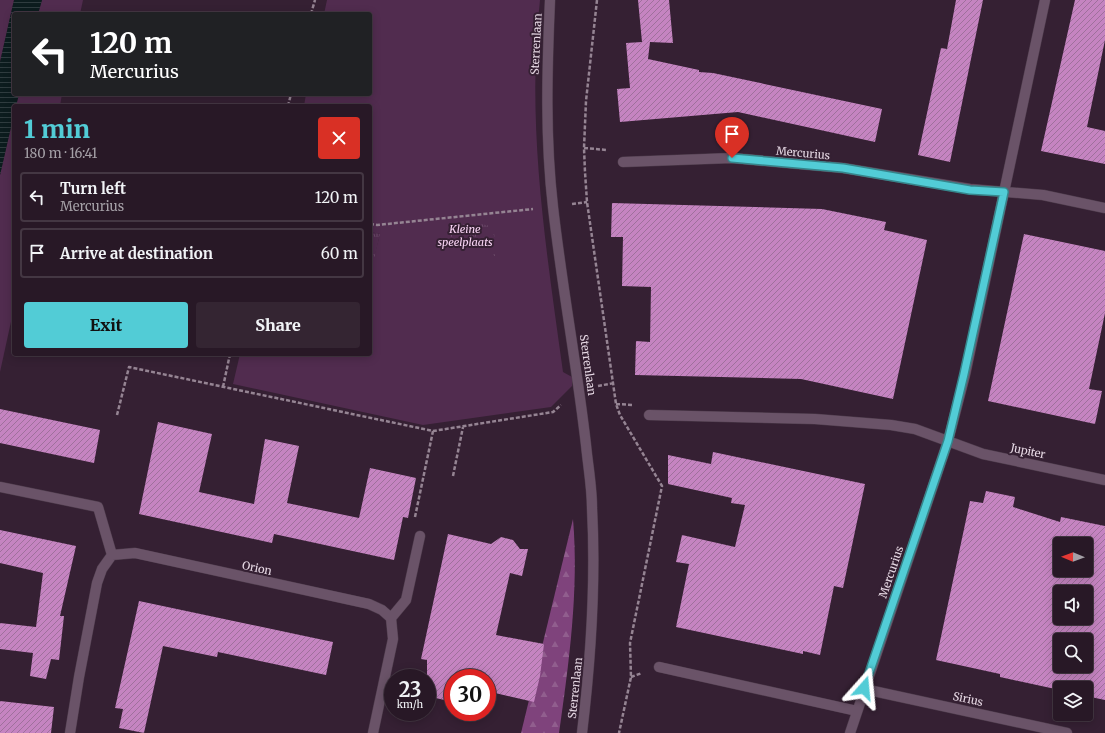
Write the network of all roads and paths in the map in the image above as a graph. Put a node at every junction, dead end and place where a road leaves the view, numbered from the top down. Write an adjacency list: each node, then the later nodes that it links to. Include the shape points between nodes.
1 (314, 0): 5 (path)
2 (550, 0): 9 (street, Sterrenlaan, via 546,126)
3 (597, 0): 8 (path, via 586,101 584,148)
4 (1045, 0): 7 (street, Mercurius)
5 (311, 12)
6 (623, 162): 7 (street, Mercurius, via 732,158 843,168 970,190)
7 (1004, 192): 10 (street, via 1042,195); 20 (street, Mercurius)
8 (587, 202): 9 (path); 13 (path)
9 (553, 207): 11 (path); 15 (street, Sterrenlaan)
10 (1105, 208)
11 (372, 224)
12 (230, 356): 14 (path)
13 (614, 384): 15 (path); 33 (path, via 620,415 662,486 630,643 631,676)
14 (223, 387): 17 (path, via 129,367); 19 (path)
15 (579, 389): 18 (path, via 553,412); 32 (street, Sterrenlaan, via 592,507 593,604 590,669)
16 (649, 415): 20 (street, via 815,419 891,425 915,429)
17 (117, 416)
18 (463, 427): 19 (path); 21 (path)
19 (433, 431): 24 (path, via 414,521)
20 (948, 441): 22 (street, Jupiter, via 983,454); 28 (street, Mercurius)
21 (453, 476)
22 (1105, 480)
23 (0, 487): 25 (street, via 98,507)
24 (420, 536): 26 (street, via 406,600)
25 (112, 555): 26 (street, Orion, via 135,554 369,604); 30 (street, via 102,568 97,584)
26 (392, 618): 31 (street, via 394,639)
27 (659, 667): 29 (street)
28 (864, 688): 29 (street, Mercurius); 35 (street, Sirius)
29 (857, 711): 34 (street, Mercurius)
30 (70, 733)
31 (373, 733)
32 (582, 733)
33 (619, 733)
34 (850, 733)
35 (1067, 733)

